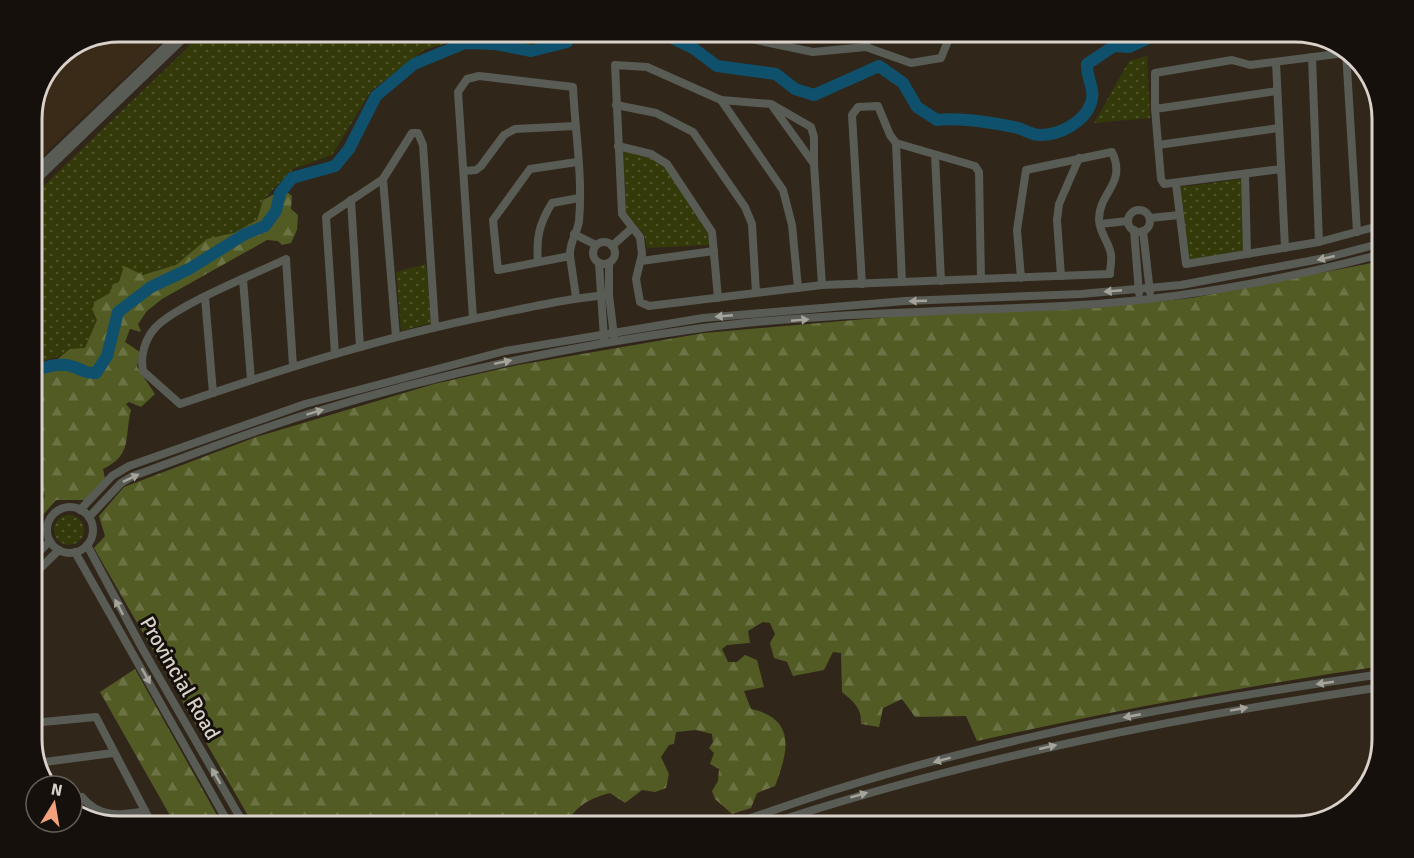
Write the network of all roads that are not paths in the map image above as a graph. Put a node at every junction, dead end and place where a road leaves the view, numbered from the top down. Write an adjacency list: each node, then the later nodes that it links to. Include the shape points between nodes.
1 (172, 42): 27 (street)
2 (181, 42): 30 (street)
3 (771, 42): 7 (street)
4 (788, 42): 7 (street)
5 (867, 42): 8 (street)
6 (948, 42): 8 (street, via 941,58 911,63)
7 (788, 45): 8 (street, via 813,52)
8 (866, 47)
9 (1335, 54): 10 (street)
10 (1312, 57): 11 (street); 45 (street)
11 (1276, 62): 13 (street); 17 (street, via 1250,65 1232,60 1155,73)
12 (1347, 63): 43 (street)
13 (1277, 91): 17 (street); 19 (street)
14 (721, 99): 15 (street); 16 (street, via 647,67 615,64); 66 (street, via 783,190 792,225)
15 (771, 104): 26 (street); 26 (street, via 811,127)
16 (616, 105): 22 (street); 69 (street, via 656,113 693,132 746,207 752,224)
17 (1155, 109): 21 (street)
18 (575, 126): 25 (street); 29 (street, via 515,129 504,135 481,166); 29 (street, via 573,87 479,76 467,79 458,92)
19 (1279, 128): 21 (street); 28 (street)
20 (896, 143): 23 (street); 63 (street); 64 (street, via 878,106 858,107 852,115)
21 (1158, 145): 33 (street, via 1161,179 1164,184)
22 (618, 146): 40 (street, via 622,214); 50 (street, via 651,154 667,164 712,232)
23 (935, 155): 61 (street, via 975,166 979,172); 62 (street)
24 (1079, 158): 39 (street, via 1112,152 1115,159 1116,182 1102,207); 58 (street, via 1059,204); 59 (street, via 1026,170 1017,230)
25 (577, 162): 34 (street); 55 (street, via 530,170 493,220 498,270)
26 (814, 164): 65 (street)
27 (42, 165)
28 (1281, 169): 31 (street); 49 (street)
29 (464, 171): 76 (street)
30 (42, 174)
31 (1245, 174): 33 (street); 51 (street)
32 (383, 179): 35 (street); 77 (street, via 405,142 412,133 418,133 423,145); 80 (street)
33 (1176, 184): 36 (street)
34 (579, 198): 44 (street, via 579,224); 55 (street, via 552,203 540,221 536,240)
35 (351, 200): 83 (street); 84 (street, via 326,217)
36 (1180, 215): 37 (street); 51 (street, via 1186,264)
37 (1150, 218): 38 (street, via 1143,210 1136,210); 42 (street, via 1148,227)
38 (1128, 221): 39 (street); 42 (street)
39 (1100, 224): 58 (street, via 1112,255 1110,274)
40 (632, 228): 48 (street); 54 (street, via 640,237)
41 (1372, 228): 43 (street)
42 (1139, 231): 67 (street); 68 (street)
43 (1357, 232): 45 (street)
44 (574, 234): 46 (street); 52 (street)
45 (1320, 242): 49 (street)
46 (596, 245): 48 (street); 56 (street, via 593,255)
47 (1372, 245): 67 (street, one-way to 67, via 1253,273)
48 (612, 246): 57 (street, via 615,255)
49 (1285, 248): 51 (street)
50 (714, 250): 54 (street); 73 (street)
51 (1247, 254)
52 (570, 256): 55 (street); 72 (street)
53 (1372, 256): 74 (street, via 1253,284)
54 (641, 261): 73 (street, via 636,279 640,302 649,306)
55 (538, 262)
56 (599, 263): 57 (street); 70 (street)
57 (609, 263): 70 (street)
58 (1061, 276): 59 (street)
59 (1021, 278): 61 (street)
60 (243, 279): 71 (street); 85 (street, via 286,259); 86 (street)
61 (981, 279): 62 (street)
62 (941, 281): 63 (street)
63 (902, 282): 64 (street)
64 (862, 284): 65 (street)
65 (822, 285): 66 (street)
66 (798, 288): 69 (street)
67 (1150, 288): 68 (street); 74 (street)
68 (1139, 289): 75 (street); 78 (street, one-way to 78, via 904,301 739,315)
69 (756, 293): 73 (street)
70 (605, 295): 72 (street); 78 (street); 79 (street)
71 (205, 297): 87 (street); 87 (street, via 155,328 141,363 143,371 180,404)
72 (576, 297): 76 (street)
73 (718, 298)
74 (1151, 298): 75 (street)
75 (1140, 299): 81 (street, one-way to 75, via 704,328)
76 (473, 318): 77 (street)
77 (435, 326): 80 (street)
78 (614, 332): 79 (street); 81 (street)
79 (604, 334): 82 (street); 88 (street, via 505,351 305,404 122,470)
80 (396, 337): 83 (street)
81 (615, 342): 82 (street)
82 (605, 344): 89 (street, one-way to 82, via 128,479 308,414 418,382)
83 (360, 347): 84 (street)
84 (335, 354): 85 (street)
85 (293, 366): 86 (street)
86 (251, 380): 87 (street)
87 (213, 393)
88 (80, 510): 89 (street); 90 (street, via 63,508 53,515 48,524)
89 (89, 518): 91 (street, via 93,530)
90 (50, 541): 92 (street); 93 (street)
91 (87, 545): 94 (street); 105 (street, Provincial Road, one-way to 91)
92 (42, 549)
93 (59, 550): 94 (street); 95 (street)
94 (75, 552): 104 (street, Provincial Road, one-way to 104)
95 (42, 566)
96 (1372, 676): 106 (street, one-way to 106, via 1207,701 980,750 847,786)
97 (1372, 689): 107 (street, one-way to 97, via 971,764 1103,734)
98 (42, 722): 99 (street, via 96,717)
99 (114, 753): 100 (street); 102 (street)
100 (46, 762)
101 (84, 799): 102 (street, via 105,814)
102 (145, 811): 103 (street)
103 (148, 816)
104 (224, 816)
105 (239, 816)
106 (756, 816)
107 (793, 816)

